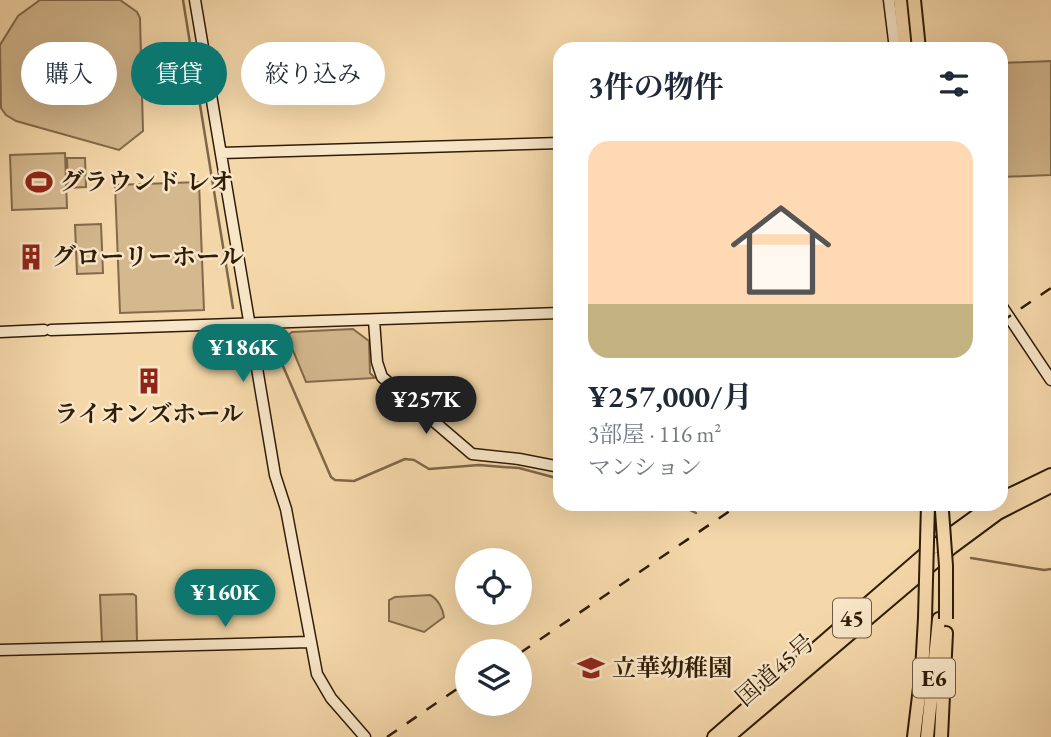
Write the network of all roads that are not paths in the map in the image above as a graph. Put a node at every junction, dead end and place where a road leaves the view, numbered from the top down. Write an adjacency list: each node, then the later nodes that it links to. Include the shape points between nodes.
1 (195, 0): 9 (street)
2 (889, 0): 5 (street)
3 (900, 0): 6 (highway)
4 (914, 0): 7 (highway)
5 (894, 42)
6 (904, 42)
7 (918, 42)
8 (553, 143): 9 (street)
9 (221, 153): 13 (street)
10 (553, 313): 12 (street)
11 (1008, 316): 15 (street)
12 (374, 320): 13 (street); 16 (street, via 382,377 464,449 482,457)
13 (248, 324): 14 (street); 27 (street)
14 (0, 332)
15 (1051, 380)
16 (553, 466)
17 (1051, 475): 19 (highway)
18 (1051, 486): 20 (highway, 国道45号 / 45)
19 (1008, 496)
20 (1008, 508)
21 (928, 511): 26 (highway, E6, bridge)
22 (942, 511): 25 (highway, bridge, via 946,566)
23 (983, 511): 30 (highway, 国道45号 / 45, via 932,548)
24 (1002, 511): 31 (highway, 国道45号 / 45, via 952,547)
25 (942, 618): 34 (highway, E6); 35 (highway)
26 (925, 621): 32 (highway); 33 (highway, E6)
27 (310, 642): 28 (street); 29 (street, via 322,684)
28 (0, 650)
29 (365, 737)
30 (714, 737)
31 (728, 737)
32 (907, 737)
33 (914, 737)
34 (927, 737)
35 (941, 737)

